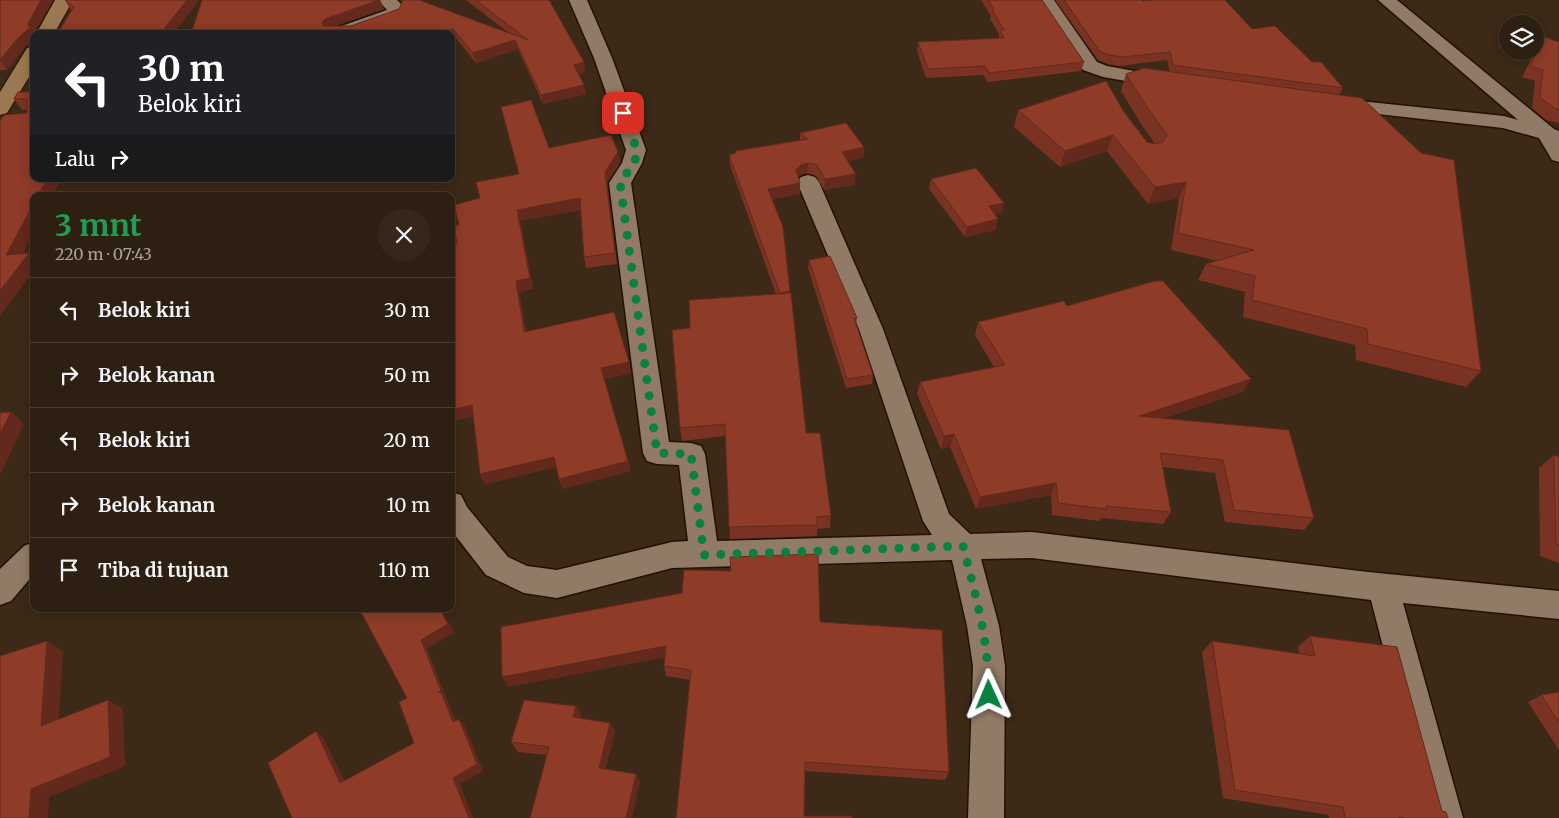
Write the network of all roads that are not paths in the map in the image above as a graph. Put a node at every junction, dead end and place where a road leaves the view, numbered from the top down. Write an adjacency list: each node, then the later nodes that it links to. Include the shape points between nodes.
1 (64, 0): 6 (street)
2 (387, 0): 7 (street, via 396,8 396,13)
3 (578, 0): 19 (street, via 636,150 635,160 620,183 657,453 691,454)
4 (1045, 0): 9 (street, via 1085,60)
5 (1387, 0): 14 (street)
6 (46, 30)
7 (347, 30)
8 (30, 61): 13 (street)
9 (1096, 69): 10 (street); 11 (street)
10 (1175, 83)
11 (1110, 94)
12 (1324, 103): 14 (street, via 1504,122)
13 (6, 115)
14 (1553, 136): 15 (street)
15 (1559, 156)
16 (808, 182): 18 (street, via 870,329 937,521)
17 (455, 512): 19 (street, via 497,566 524,579 557,584 672,555)
18 (963, 546): 19 (street); 21 (street, via 1032,544); 24 (street, via 983,626 989,666)
19 (704, 555)
20 (30, 558): 22 (street)
21 (1383, 587): 23 (street); 25 (street)
22 (0, 592)
23 (1559, 605)
24 (986, 818)
25 (1445, 818)

